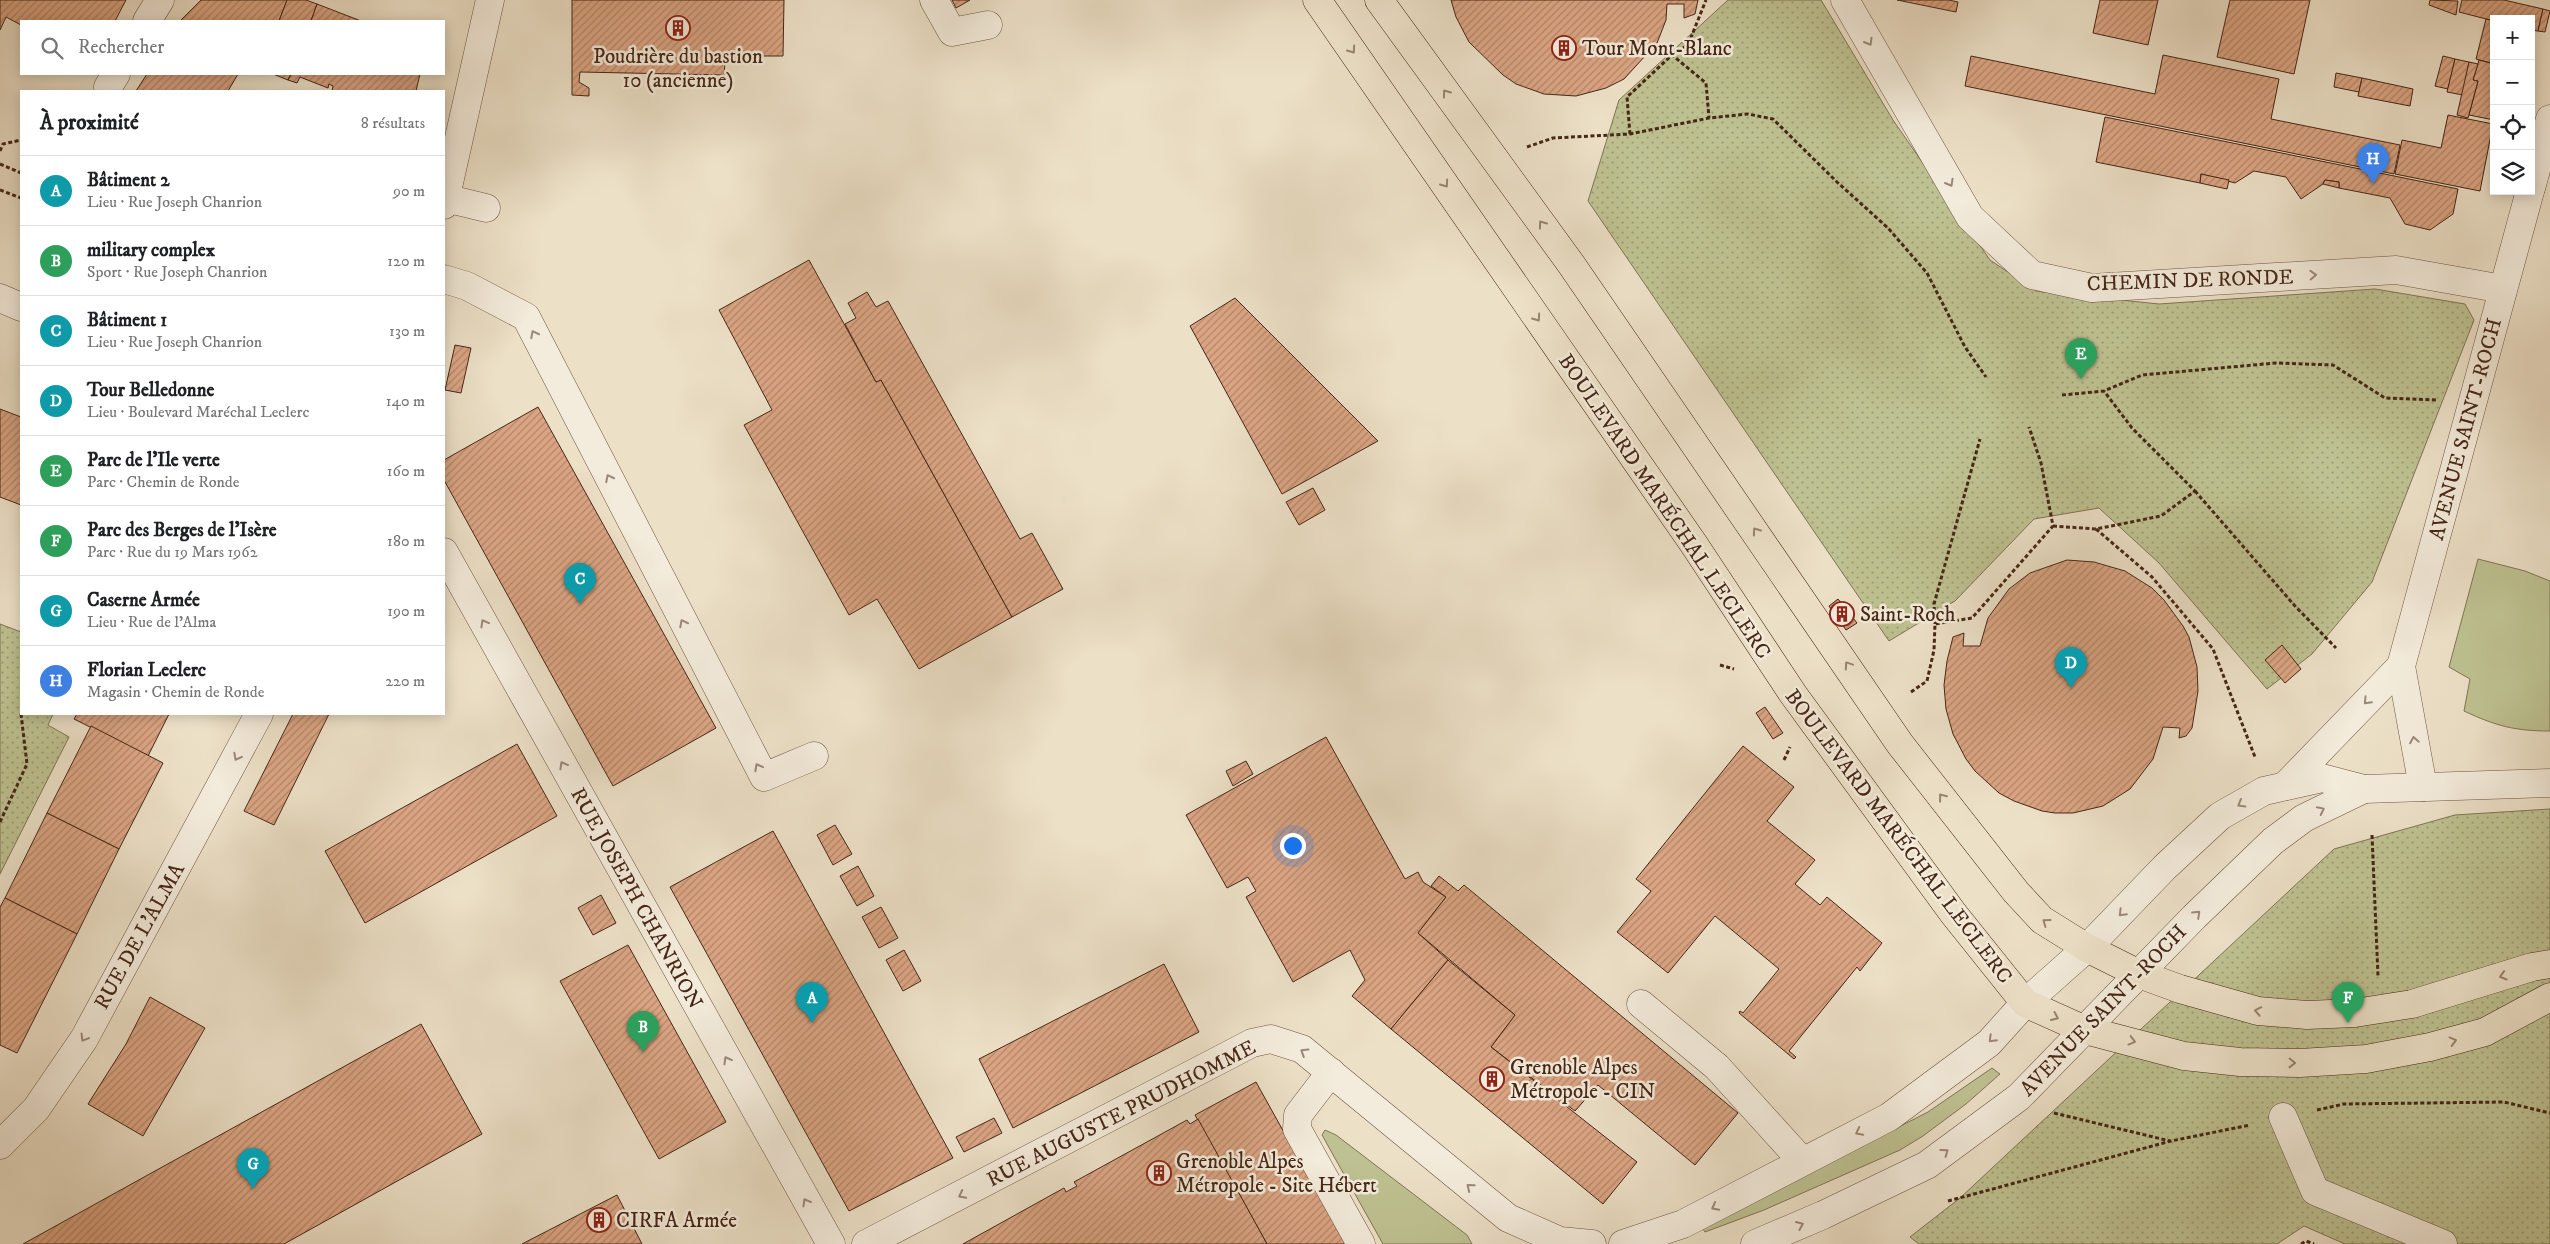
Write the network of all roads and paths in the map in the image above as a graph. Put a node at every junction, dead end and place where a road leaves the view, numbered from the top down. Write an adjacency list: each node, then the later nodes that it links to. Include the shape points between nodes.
1 (160, 0): 8 (street)
2 (490, 0): 23 (street)
3 (934, 0): 9 (street, via 952,32)
4 (1317, 0): 57 (main road, BOULEVARD MARÉCHAL LECLERC, one-way to 57, via 1693,543 1793,694 1952,913)
5 (1379, 0): 52 (main road, one-way to 5, via 2042,920 2022,899 1900,744 1571,264)
6 (1706, 0): 10 (path, via 1688,45)
7 (1845, 0): 26 (street, CHEMIN DE RONDE, one-way to 26, via 1970,217 2032,275 2092,288 2396,270)
8 (148, 20)
9 (988, 25)
10 (1672, 55): 11 (path, via 1706,83); 13 (path, via 1628,97)
11 (1709, 118): 13 (path); 29 (path, via 1748,114 1774,119 1888,228 1927,273 1965,347)
12 (2550, 120): 19 (street)
13 (1630, 134): 15 (path, via 1553,138)
14 (20, 140): 16 (path, via 3,144)
15 (1524, 148)
16 (0, 151)
17 (0, 164): 18 (path)
18 (20, 173)
19 (2535, 174)
20 (0, 190): 22 (path)
21 (2529, 195): 26 (street, AVENUE SAINT-ROCH)
22 (20, 198)
23 (445, 202): 24 (street)
24 (486, 208)
25 (456, 283): 45 (street, one-way to 25, via 764,777 526,317)
26 (2503, 289): 32 (street, AVENUE SAINT-ROCH)
27 (0, 298): 28 (street)
28 (20, 307)
29 (1986, 377)
30 (2104, 391): 31 (path); 32 (path, via 2142,375 2276,364 2333,366 2386,398); 35 (path, via 2132,428)
31 (2062, 395)
32 (2473, 402): 41 (street, AVENUE SAINT-ROCH)
33 (2029, 427): 36 (path, via 2041,464)
34 (1980, 439): 39 (path, via 1934,604)
35 (2195, 491): 37 (path, via 2161,516); 40 (path)
36 (2053, 526): 37 (path); 39 (path, via 1972,618)
37 (2096, 529): 47 (path, via 2152,577 2213,649 2233,704)
38 (445, 554): 70 (street, RUE JOSEPH CHANRION, one-way to 38)
39 (1935, 624): 42 (path, via 1934,650 1927,681)
40 (2336, 648)
41 (2401, 666): 47 (street, AVENUE SAINT-ROCH, one-way to 47); 48 (street, AVENUE SAINT-ROCH, one-way to 41)
42 (1911, 692)
43 (21, 715): 50 (path, via 27,764)
44 (258, 715): 65 (street, RUE DE L'ALMA, one-way to 65, via 84,1039 36,1109)
45 (814, 756)
46 (2550, 783): 48 (street)
47 (2275, 788): 49 (street, AVENUE SAINT-ROCH, via 2322,778); 52 (street, AVENUE SAINT-ROCH, one-way to 52, via 2220,816 2165,867)
48 (2423, 788): 49 (street)
49 (2364, 789): 54 (street, AVENUE SAINT-ROCH, one-way to 49, via 2273,841 2304,818)
50 (0, 822)
51 (2372, 835): 55 (path)
52 (2087, 948): 54 (main road); 57 (street, AVENUE SAINT-ROCH)
53 (2550, 964): 54 (main road, one-way to 54, via 2412,1004 2355,1013 2307,1015 2258,1012)
54 (2139, 974): 59 (street, AVENUE SAINT-ROCH)
55 (2378, 976)
56 (2550, 997): 59 (main road, one-way to 56, via 2184,1056 2240,1062 2366,1059 2485,1032)
57 (2025, 1003): 59 (main road, one-way to 59); 66 (street, AVENUE SAINT-ROCH, one-way to 66, via 1989,1043 1889,1117)
58 (1641, 1004): 66 (street, via 1723,1061)
59 (2085, 1030): 75 (street, AVENUE SAINT-ROCH, one-way to 59, via 1927,1165 2019,1097)
60 (1331, 1072): 68 (street, RUE AUGUSTE PRUDHOMME, one-way to 60); 71 (street, RUE AUGUSTE PRUDHOMME, one-way to 71, via 1302,1049 1271,1039 1252,1043); 72 (street, via 1298,1115 1297,1129)
61 (2550, 1112): 63 (path, via 2504,1102 2344,1104)
62 (2054, 1113): 64 (path)
63 (2283, 1117): 64 (path); 78 (street, via 2315,1191)
64 (2171, 1141): 67 (path)
65 (0, 1145)
66 (1802, 1161): 69 (street, AVENUE SAINT-ROCH, one-way to 69)
67 (1948, 1201)
68 (1510, 1231): 73 (street, RUE AUGUSTE PRUDHOMME)
69 (1680, 1234): 74 (street, AVENUE SAINT-ROCH)
70 (831, 1244)
71 (866, 1244)
72 (1361, 1244)
73 (1592, 1244)
74 (1623, 1244)
75 (1755, 1244)
76 (2301, 1244): 77 (path, via 2306,1241)
77 (2314, 1244)
78 (2443, 1244)

